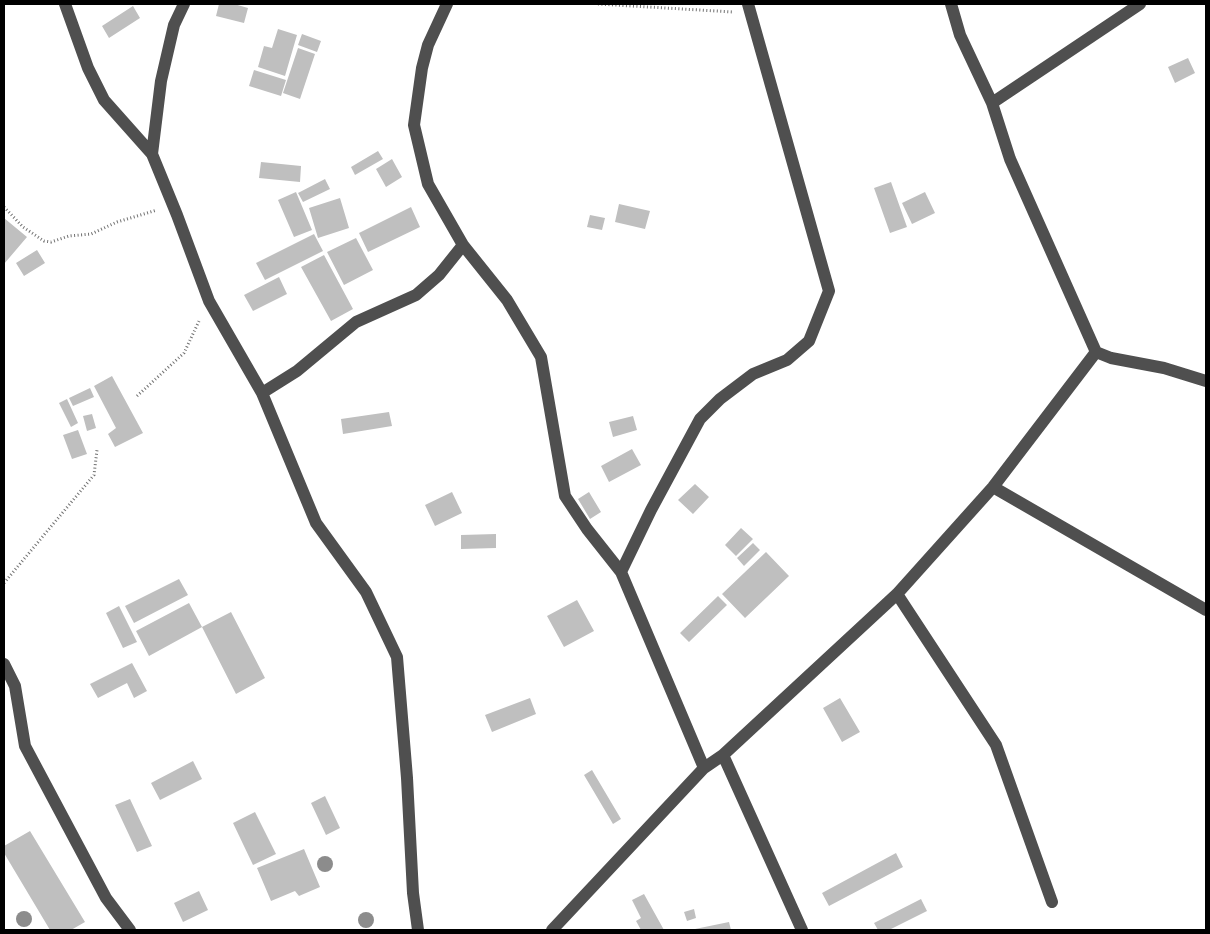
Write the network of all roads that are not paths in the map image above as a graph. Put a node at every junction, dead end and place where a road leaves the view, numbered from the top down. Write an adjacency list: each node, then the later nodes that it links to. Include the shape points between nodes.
1 (65, 4): 8 (street, via 88,68 104,100)
2 (184, 4): 8 (street, via 174,25 161,82)
3 (447, 4): 9 (street, via 428,45 414,125 428,184)
4 (951, 4): 7 (street, via 960,35)
5 (1140, 4): 7 (street)
6 (749, 8): 14 (street, via 829,291 809,341 788,360 752,374 700,419)
7 (992, 103): 10 (street, via 1010,159)
8 (152, 154): 12 (street, via 209,301)
9 (463, 245): 12 (street, via 439,275 416,295 356,322 297,371); 14 (street, via 507,300 541,357 565,496)
10 (1096, 352): 11 (street); 13 (street)
11 (1206, 381)
12 (262, 393): 22 (street, via 316,523 366,592 397,656)
13 (993, 486): 15 (street); 16 (street)
14 (621, 572): 19 (street)
15 (897, 594): 18 (street); 20 (street, via 996,745)
16 (1206, 610)
17 (4, 664): 21 (street, via 15,686 25,746 106,898)
18 (723, 755): 19 (street); 24 (street)
19 (704, 768): 23 (street)
20 (1052, 902)
21 (130, 930)
22 (418, 930)
23 (552, 930)
24 (802, 930)

